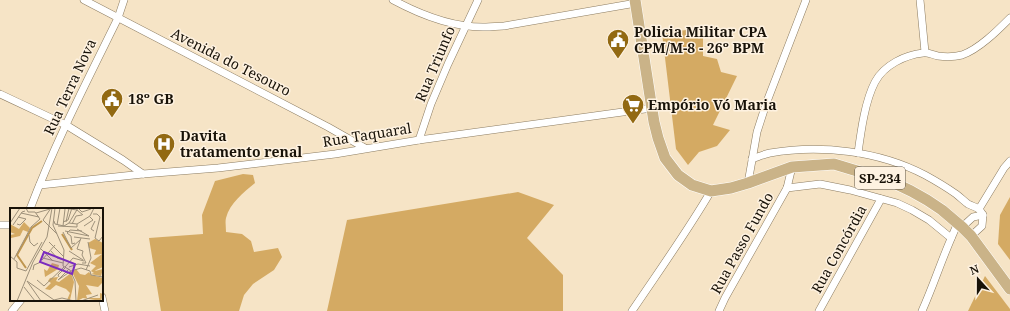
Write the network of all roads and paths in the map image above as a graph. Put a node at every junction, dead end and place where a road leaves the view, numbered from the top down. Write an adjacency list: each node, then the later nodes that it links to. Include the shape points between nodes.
1 (84, 0): 8 (street, Avenida do Tesouro)
2 (124, 0): 8 (street, Rua Terra Nova)
3 (393, 0): 10 (street, via 432,18)
4 (478, 0): 10 (street, Rua Triunfo)
5 (806, 0): 18 (street, via 766,104)
6 (920, 0): 11 (street)
7 (636, 2): 10 (street, via 504,26); 13 (main road, SP-234)
8 (118, 18): 14 (street, Rua Terra Nova); 16 (street, Avenida do Tesouro)
9 (1010, 18): 11 (street, via 968,52 951,57)
10 (466, 26): 15 (street, Rua Triunfo, via 431,104)
11 (925, 52): 17 (street, via 910,55 894,63 883,71 876,81 870,94)
12 (0, 94): 14 (street)
13 (652, 108): 15 (street, Rua Taquaral); 25 (main road, SP-234, via 665,158 678,175 692,186)
14 (66, 125): 21 (street); 23 (street, Rua Terra Nova)
15 (419, 140): 16 (street, Rua Taquaral)
16 (365, 148): 21 (street, Rua Taquaral, via 218,168)
17 (858, 153): 18 (street, via 795,150 768,153); 28 (street, via 909,168 939,183)
18 (752, 159): 22 (street)
19 (1010, 161): 28 (street)
20 (792, 167): 22 (main road, SP-234); 24 (street, Rua Passo Fundo); 29 (main road, SP-234, via 834,164 890,181 927,200)
21 (142, 174): 23 (street, Rua Taquaral)
22 (748, 182): 25 (main road, SP-234)
23 (40, 185): 27 (street)
24 (787, 188): 26 (street, Rua Passo Fundo, via 820,184); 38 (street, Rua Passo Fundo)
25 (711, 191): 37 (street)
26 (881, 199): 31 (street, Rua Passo Fundo, via 912,210); 39 (street, Rua Concórdia)
27 (30, 208)
28 (981, 212): 29 (street); 30 (street, via 982,226)
29 (960, 225): 30 (main road, SP-234); 31 (street)
30 (971, 236): 32 (main road, SP-234)
31 (951, 238): 40 (street)
32 (1010, 289)
33 (20, 301): 35 (street)
34 (103, 301): 36 (street)
35 (12, 311)
36 (105, 311)
37 (632, 311)
38 (719, 311)
39 (819, 311)
40 (922, 311)

